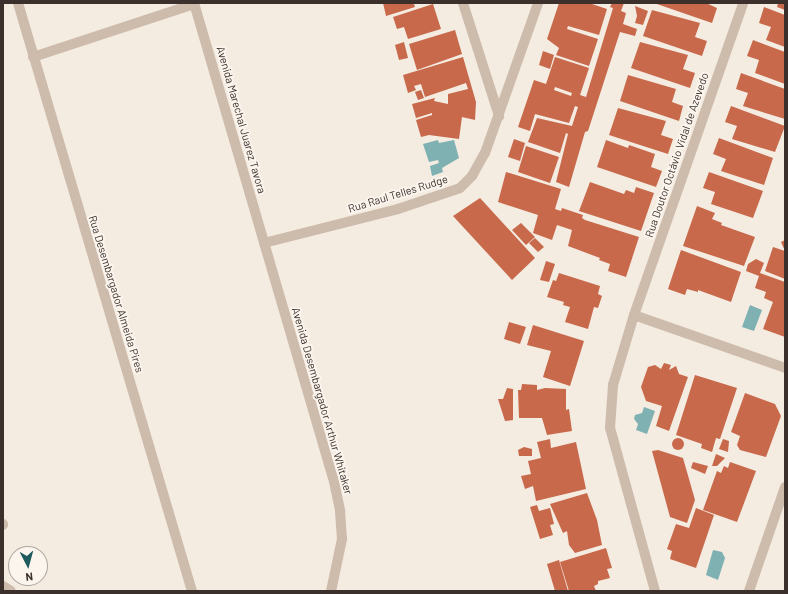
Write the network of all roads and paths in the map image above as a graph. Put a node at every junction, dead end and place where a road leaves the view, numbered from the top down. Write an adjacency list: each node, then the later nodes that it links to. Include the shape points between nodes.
1 (18, 3): 6 (street, Rua Desembargador Almeida Pires)
2 (463, 3): 7 (street)
3 (538, 3): 7 (street, Rua Raul Telles Rudge)
4 (743, 3): 9 (street, Rua Doutor Octávio Vidal de Azevedo)
5 (194, 4): 6 (street); 8 (street, Avenida Marechal Juarez Tavora)
6 (33, 57): 14 (street, Rua Desembargador Almeida Pires)
7 (499, 116): 8 (street, Rua Raul Telles Rudge, via 485,153 472,176 460,188 398,208)
8 (264, 243): 15 (street, Avenida Desembargador Arthur Whitaker, via 333,477 340,511 342,539)
9 (634, 315): 10 (street); 16 (street, Rua Doutor Octávio Vidal de Azevedo, via 613,385 610,428)
10 (785, 368)
11 (785, 487): 17 (street)
12 (3, 586): 13 (street)
13 (11, 591)
14 (192, 591)
15 (331, 591)
16 (655, 591)
17 (749, 591)

